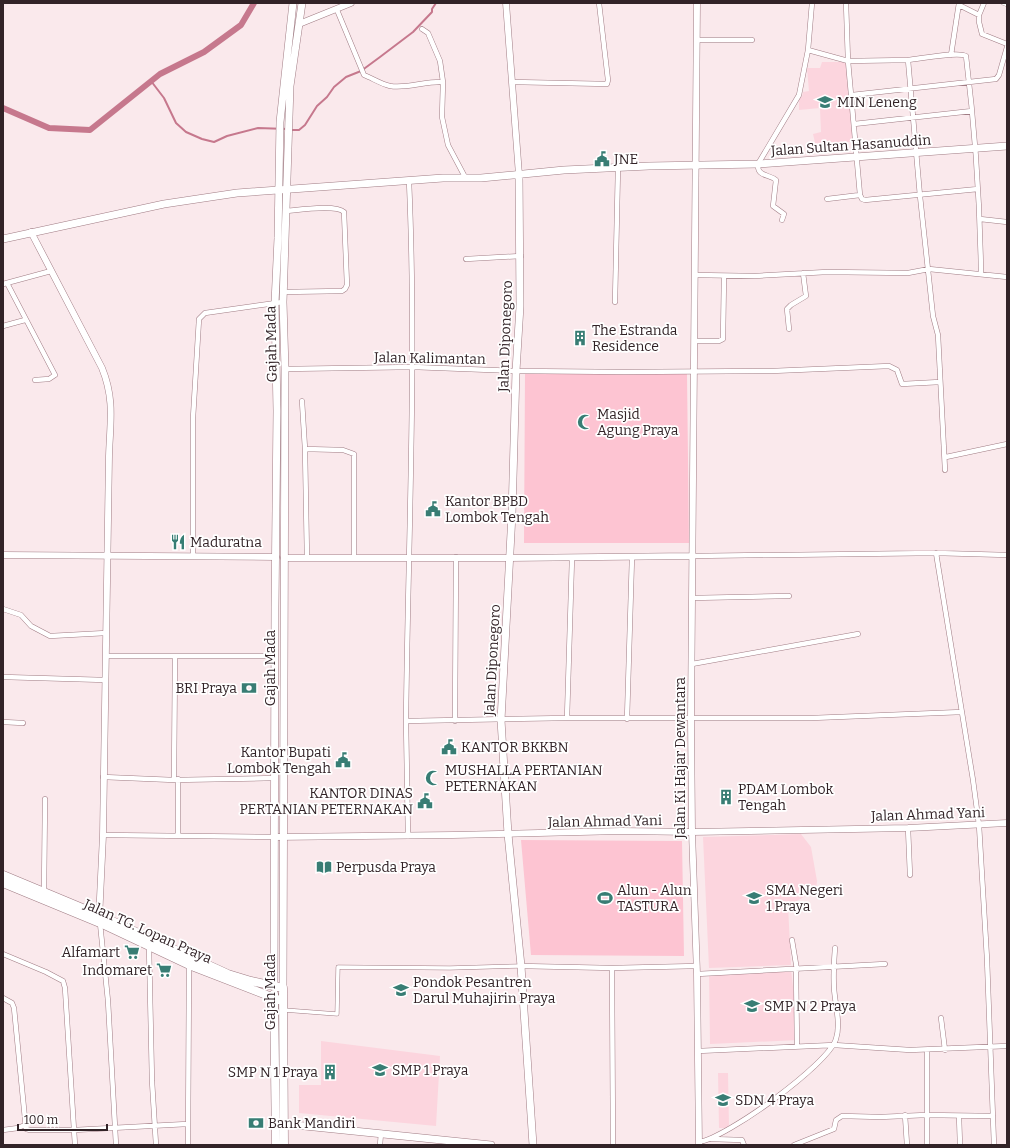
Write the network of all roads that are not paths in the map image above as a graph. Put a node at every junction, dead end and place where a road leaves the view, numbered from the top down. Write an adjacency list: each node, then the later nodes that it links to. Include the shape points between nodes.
1 (293, 3): 42 (main road, Gajah Mada, via 280,122)
2 (302, 3): 13 (main road, Gajah Mada)
3 (351, 3): 11 (street)
4 (506, 3): 24 (street)
5 (599, 3): 24 (street, via 608,80 606,84)
6 (697, 3): 15 (street, Jalan Ki Hajar Dewantara)
7 (812, 3): 18 (street)
8 (846, 3): 21 (street)
9 (984, 3): 12 (street)
10 (959, 4): 12 (street); 19 (street)
11 (337, 10): 13 (street); 23 (street, via 361,71 390,86)
12 (980, 15): 17 (street, via 982,34)
13 (299, 24): 41 (main road, Gajah Mada, via 290,86)
14 (422, 29): 23 (street, via 428,32 434,47 441,66)
15 (697, 40): 16 (street); 35 (street, Jalan Ki Hajar Dewantara)
16 (752, 40)
17 (1007, 45): 22 (street, via 998,77 993,80)
18 (808, 50): 21 (street); 34 (street, via 799,95)
19 (951, 55): 20 (street); 22 (street, via 966,55)
20 (908, 60): 21 (street); 25 (street)
21 (848, 61): 26 (street)
22 (969, 81): 25 (street); 27 (street)
23 (443, 82): 38 (street, via 442,118 448,145)
24 (513, 82): 37 (street)
25 (910, 89): 26 (street); 28 (street)
26 (852, 95): 29 (street)
27 (972, 111): 28 (street); 31 (street)
28 (914, 117): 29 (street); 32 (street)
29 (854, 124): 33 (street)
30 (1007, 146): 31 (main road, Jalan Sultan Hasanuddin)
31 (976, 148): 32 (main road, Jalan Sultan Hasanuddin); 40 (street)
32 (916, 153): 33 (main road, Jalan Sultan Hasanuddin); 44 (street)
33 (857, 156): 34 (main road, Jalan Sultan Hasanuddin); 43 (street)
34 (758, 164): 35 (main road, Jalan Sultan Hasanuddin); 48 (street, via 762,175 776,180 773,206 784,214)
35 (697, 165): 36 (main road, Jalan Sultan Hasanuddin); 57 (street, Jalan Ki Hajar Dewantara)
36 (618, 168): 37 (main road, Jalan Sultan Hasanuddin); 64 (street)
37 (519, 175): 38 (main road, Jalan Sultan Hasanuddin); 52 (main road, Jalan Diponegoro)
38 (465, 177): 39 (main road, Jalan Sultan Hasanuddin)
39 (409, 181): 41 (main road, Jalan Sultan Hasanuddin); 70 (street, via 413,267)
40 (978, 189): 44 (street); 47 (street)
41 (287, 190): 42 (main road, Jalan Sultan Hasanuddin); 46 (main road, Gajah Mada)
42 (278, 191): 50 (main road, Jalan Sultan Hasanuddin, via 237,193 164,204); 65 (main road, Gajah Mada)
43 (860, 195): 44 (street, via 865,200); 45 (street)
44 (920, 196): 54 (street)
45 (828, 199)
46 (286, 211): 62 (main road, Gajah Mada); 62 (street, via 322,208 344,212 346,285 342,291)
47 (980, 219): 49 (street); 58 (street)
48 (782, 220)
49 (1007, 222)
50 (31, 232): 51 (main road, Jalan Sultan Hasanuddin); 55 (street)
51 (3, 239)
52 (521, 256): 53 (street); 72 (main road, Jalan Diponegoro)
53 (466, 259)
54 (929, 269): 56 (street, via 908,273); 58 (street); 75 (street, via 933,316 938,332)
55 (51, 271): 61 (street); 85 (street, via 102,368 110,390)
56 (803, 273): 59 (street); 68 (street, via 806,296 788,309)
57 (695, 274): 59 (street); 69 (street, Jalan Ki Hajar Dewantara)
58 (981, 274): 60 (street)
59 (724, 276): 69 (street, via 723,339)
60 (1007, 277)
61 (5, 283): 66 (street)
62 (284, 292): 63 (main road, Gajah Mada)
63 (283, 302): 65 (street); 71 (main road, Gajah Mada)
64 (614, 302)
65 (275, 303): 77 (main road, Gajah Mada); 86 (street, via 211,312 199,319 193,418)
66 (25, 320): 67 (street); 74 (street, via 55,375 49,379)
67 (3, 326)
68 (789, 329)
69 (695, 341): 73 (street, Jalan Ki Hajar Dewantara)
70 (413, 367): 71 (street, Jalan Kalimantan); 72 (street, Jalan Kalimantan); 94 (street)
71 (285, 369): 77 (main road, Gajah Mada)
72 (516, 371): 73 (street, Jalan Kalimantan); 95 (main road, Jalan Diponegoro)
73 (695, 371): 75 (street, Jalan Kalimantan, via 889,366 896,370 902,384); 87 (street, Jalan Ki Hajar Dewantara)
74 (35, 380)
75 (940, 382): 80 (street)
76 (302, 401): 79 (street)
77 (281, 440): 88 (main road, Gajah Mada); 91 (main road, Gajah Mada)
78 (1007, 444): 80 (street)
79 (306, 449): 92 (street); 93 (street, via 343,450 354,454)
80 (946, 456): 81 (street)
81 (945, 470)
82 (936, 553): 84 (street); 87 (street); 108 (street)
83 (3, 555): 85 (street)
84 (1007, 555)
85 (108, 556): 86 (street); 100 (street)
86 (193, 556): 88 (street)
87 (692, 556): 90 (street); 98 (street, Jalan Ki Hajar Dewantara)
88 (276, 557): 104 (main road, Gajah Mada)
89 (456, 557): 94 (street); 95 (street); 115 (street)
90 (632, 557): 96 (street); 112 (street)
91 (284, 558): 92 (street); 111 (main road, Gajah Mada)
92 (307, 558): 93 (street)
93 (354, 558): 94 (street)
94 (408, 558): 114 (street)
95 (509, 558): 96 (street); 113 (main road, Jalan Diponegoro)
96 (572, 558): 109 (street)
97 (789, 596): 98 (street)
98 (692, 598): 105 (street, Jalan Ki Hajar Dewantara)
99 (3, 609): 100 (street, via 21,615 31,626 50,636)
100 (106, 633): 102 (street)
101 (858, 634): 105 (street)
102 (106, 656): 103 (street); 107 (street)
103 (175, 656): 104 (street); 120 (street)
104 (275, 656): 111 (main road, Gajah Mada)
105 (692, 664): 110 (street, Jalan Ki Hajar Dewantara)
106 (3, 677): 107 (street)
107 (105, 680): 118 (street)
108 (962, 712): 110 (street, via 812,718); 123 (street)
109 (567, 718): 112 (street); 113 (street)
110 (692, 718): 112 (street); 125 (street, Jalan Ki Hajar Dewantara)
111 (279, 719): 119 (main road, Gajah Mada); 131 (main road, Gajah Mada)
112 (627, 719)
113 (501, 720): 115 (street); 126 (main road, Jalan Diponegoro)
114 (406, 721): 115 (street); 129 (street)
115 (455, 721)
116 (3, 722): 117 (street)
117 (23, 723)
118 (103, 776): 120 (street); 127 (street)
119 (275, 778): 120 (street); 130 (main road, Gajah Mada)
120 (176, 780): 128 (street)
121 (45, 799): 135 (street)
122 (1007, 823): 123 (street, Jalan Ahmad Yani)
123 (979, 825): 124 (street, Jalan Ahmad Yani); 157 (street)
124 (908, 828): 125 (street, Jalan Ahmad Yani); 133 (street)
125 (692, 832): 126 (street, Jalan Ahmad Yani); 144 (street, Jalan Ki Hajar Dewantara)
126 (508, 834): 129 (street, Jalan Ahmad Yani); 143 (main road, Jalan Diponegoro)
127 (103, 835): 128 (street); 136 (street)
128 (178, 836): 130 (street)
129 (408, 836): 131 (street, Jalan Ahmad Yani)
130 (275, 837): 131 (street, Jalan Ahmad Yani); 149 (main road, Gajah Mada)
131 (283, 838): 149 (main road, Gajah Mada)
132 (3, 875): 135 (highway, Jalan TG. Lopan Praya)
133 (910, 875)
134 (3, 883): 136 (highway, Jalan TG. Lopan Praya)
135 (44, 893): 136 (highway, Jalan TG. Lopan Praya)
136 (99, 919): 138 (highway, Jalan TG. Lopan Praya); 149 (highway, Jalan TG. Lopan Praya, via 228,974); 169 (street, via 108,1001)
137 (792, 940): 147 (street)
138 (149, 947): 142 (highway, Jalan TG. Lopan Praya); 168 (street)
139 (835, 948): 145 (street)
140 (3, 954): 171 (street, via 63,981)
141 (885, 964): 145 (street)
142 (189, 965): 151 (highway, Jalan TG. Lopan Praya); 165 (street)
143 (521, 966): 146 (street); 152 (street, via 338,967 337,1014); 184 (main road, Jalan Diponegoro)
144 (697, 966): 146 (street); 148 (street, Jalan Ki Hajar Dewantara)
145 (833, 967): 147 (street); 154 (street, via 838,1027)
146 (612, 968): 185 (street)
147 (796, 970): 148 (street); 155 (street)
148 (697, 974): 160 (street, Jalan Ki Hajar Dewantara)
149 (278, 987): 151 (highway, Gajah Mada)
150 (3, 998): 167 (street, via 12,1003 14,1008)
151 (278, 1000): 152 (highway, Gajah Mada); 180 (highway, Gajah Mada)
152 (283, 1010): 166 (highway, Gajah Mada)
153 (941, 1018): 159 (street)
154 (834, 1045): 155 (street); 158 (street, via 870,1049); 173 (street, via 806,1072 753,1115)
155 (797, 1046): 160 (street)
156 (1007, 1046): 157 (street)
157 (990, 1048): 159 (street); 164 (street)
158 (927, 1050): 159 (street); 161 (street)
159 (945, 1050)
160 (698, 1051): 175 (street, Jalan Ki Hajar Dewantara)
161 (926, 1114): 162 (street); 163 (street); 189 (street)
162 (905, 1115): 187 (street, via 840,1116 834,1129); 188 (street)
163 (959, 1116): 164 (street); 190 (street)
164 (993, 1116): 191 (street)
165 (187, 1124): 168 (street); 179 (street)
166 (285, 1124): 172 (main road); 181 (highway, Gajah Mada)
167 (25, 1125): 170 (street); 171 (street, via 26,1130)
168 (154, 1126): 169 (street); 178 (street)
169 (115, 1129): 171 (street); 177 (street)
170 (3, 1130)
171 (74, 1130): 176 (street)
172 (381, 1133): 182 (street); 183 (main road)
173 (710, 1139): 174 (street); 175 (street)
174 (740, 1143): 186 (street, via 743,1141)
175 (699, 1144)
176 (75, 1145)
177 (116, 1145)
178 (156, 1145)
179 (188, 1145)
180 (276, 1145)
181 (284, 1145)
182 (380, 1145)
183 (491, 1145)
184 (533, 1145)
185 (613, 1145)
186 (744, 1145)
187 (794, 1145)
188 (907, 1145)
189 (928, 1145)
190 (960, 1145)
191 (994, 1145)

